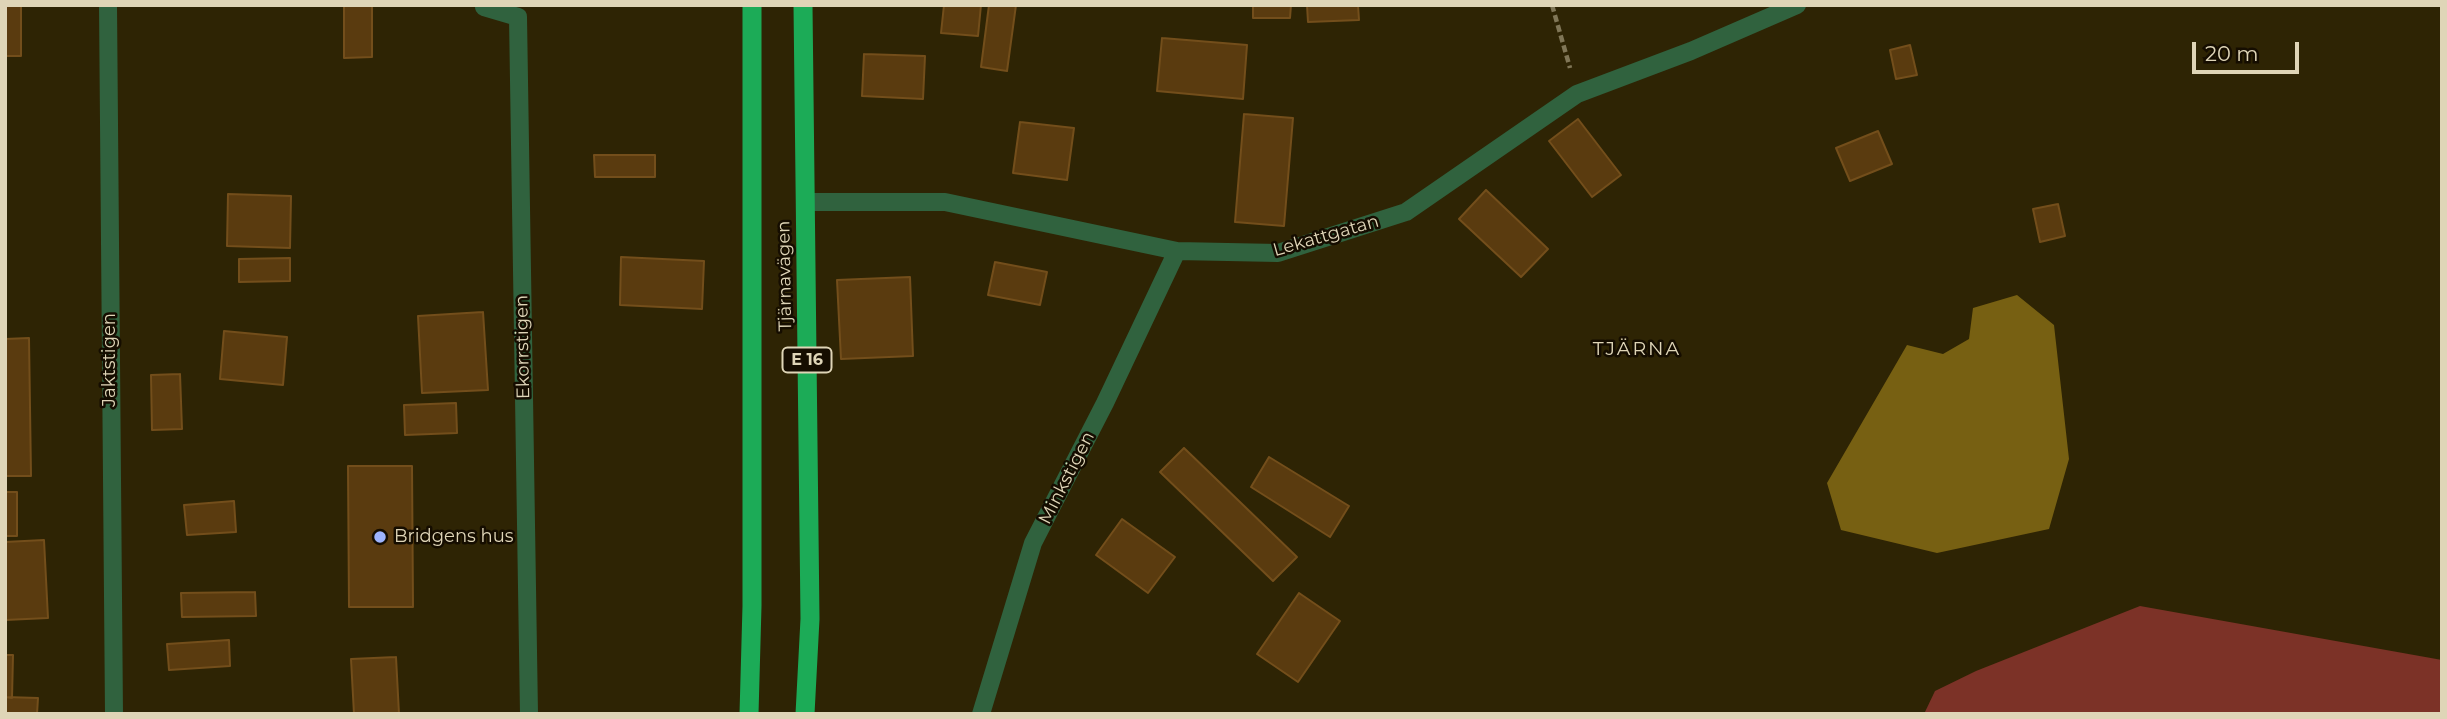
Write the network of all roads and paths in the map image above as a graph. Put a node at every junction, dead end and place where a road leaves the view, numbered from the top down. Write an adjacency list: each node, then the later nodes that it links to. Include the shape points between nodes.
1 (108, 5): 10 (street, Jaktstigen)
2 (752, 5): 12 (highway, Tjärnavägen)
3 (803, 5): 8 (highway, Tjärnavägen / E 16)
4 (1552, 5): 7 (path)
5 (1797, 5): 7 (street, Lekattgatan)
6 (484, 7): 11 (street, Ekorrstigen, via 518,17)
7 (1577, 94): 9 (street, Lekattgatan, via 1406,212 1278,253)
8 (806, 202): 9 (street, Lekattgatan, via 945,202); 13 (highway, Tjärnavägen / E 16, via 810,618)
9 (1177, 251): 14 (street, Minkstigen, via 1033,543)
10 (114, 714)
11 (529, 714)
12 (749, 714)
13 (805, 714)
14 (981, 714)

